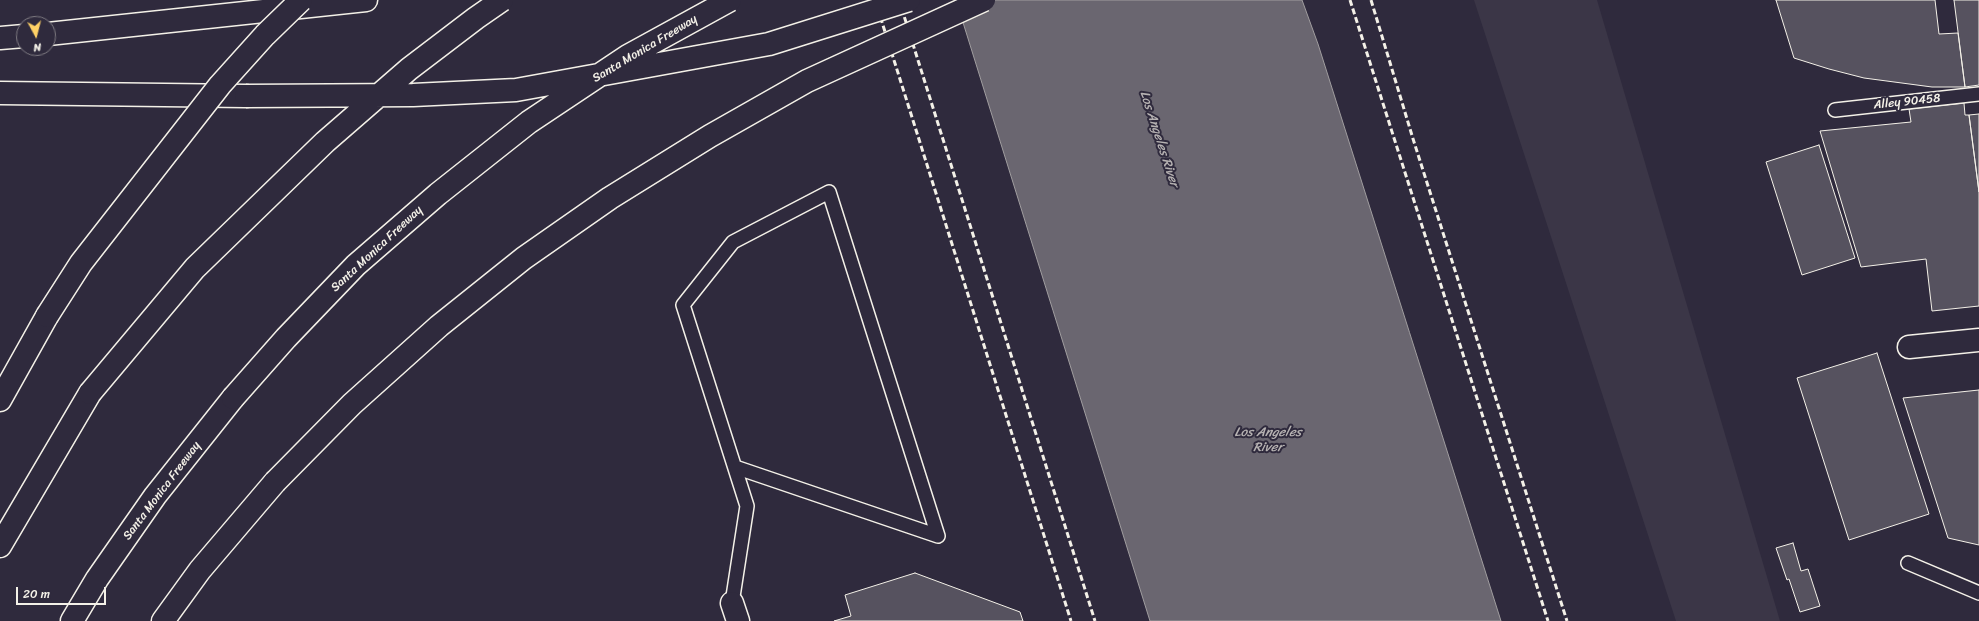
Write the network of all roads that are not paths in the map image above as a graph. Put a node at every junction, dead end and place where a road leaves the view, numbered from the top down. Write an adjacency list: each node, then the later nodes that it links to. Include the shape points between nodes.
1 (301, 0): 15 (main road, bridge, via 265,34 215,91 81,263 47,316)
2 (366, 0): 7 (main road)
3 (502, 0): 17 (main road, bridge, via 409,69 325,142 196,268 90,393)
4 (730, 0): 21 (main road, Santa Monica Freeway, bridge, via 628,56 529,122 438,194 356,265 233,398 155,496 97,579)
5 (909, 0): 10 (main road, bridge, via 769,44 516,90 413,95)
6 (984, 0): 22 (main road, bridge, via 807,81 710,136 610,198 524,258 439,326 352,404 275,482 200,570)
7 (56, 33)
8 (16, 37): 9 (main road)
9 (0, 38)
10 (0, 94)
11 (1979, 94): 12 (lane, Alley 90458)
12 (1835, 110)
13 (1979, 340): 14 (main road)
14 (1908, 347)
15 (0, 400)
16 (735, 467): 16 (lane, via 683,305 733,242 829,192 938,536); 20 (lane, via 748,506)
17 (0, 546)
18 (1908, 563): 19 (lane)
19 (1979, 593)
20 (735, 612)
21 (72, 621)
22 (162, 621)

